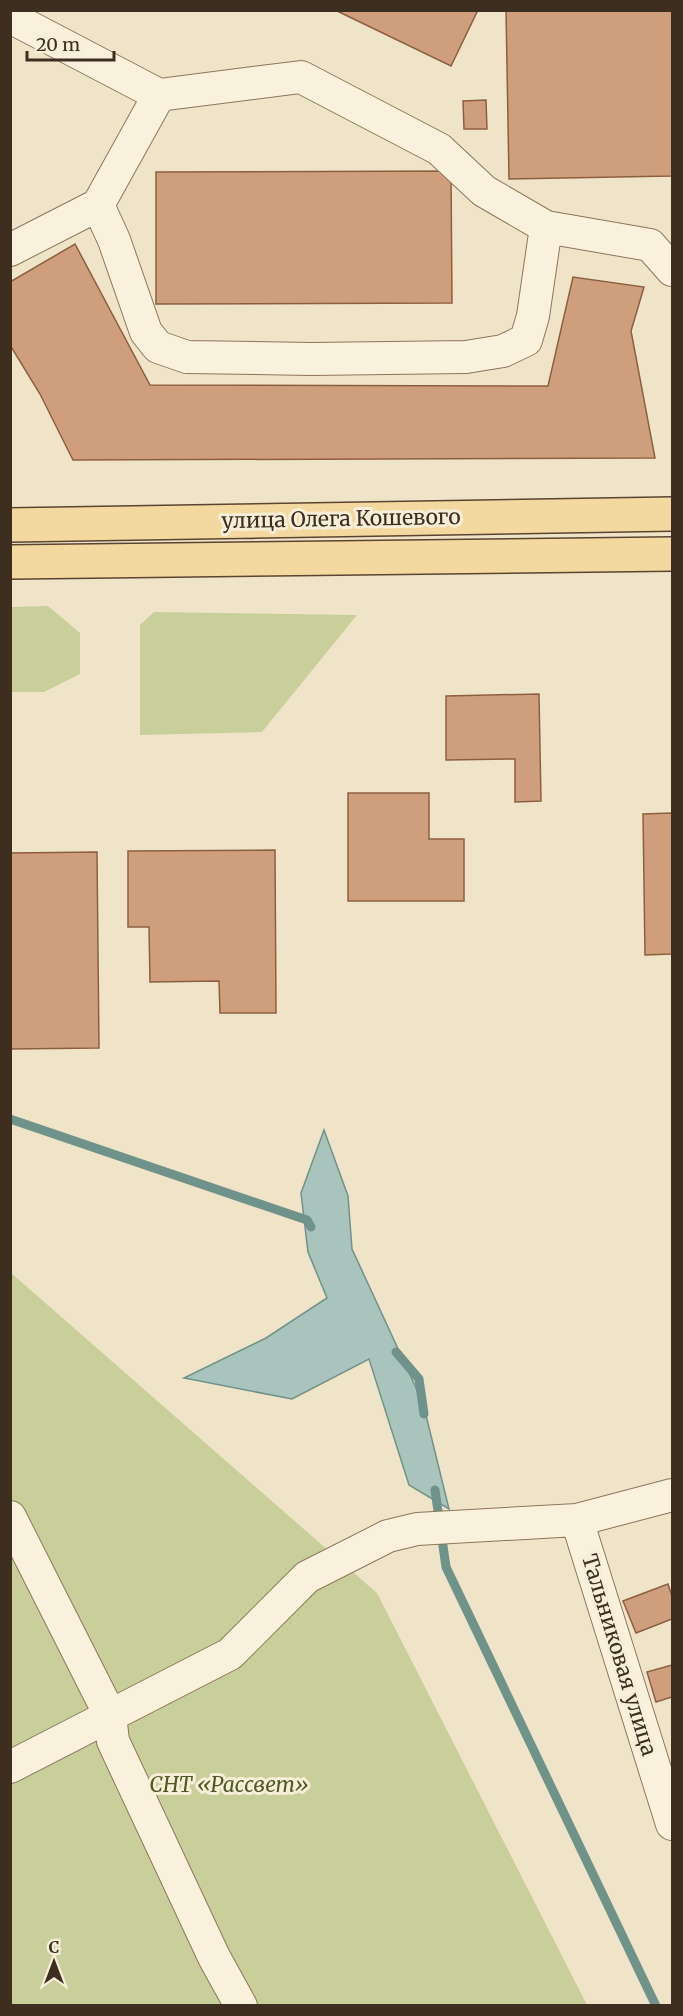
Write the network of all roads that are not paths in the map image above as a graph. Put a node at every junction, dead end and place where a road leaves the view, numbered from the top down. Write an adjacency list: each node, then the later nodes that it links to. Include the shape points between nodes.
1 (10, 17): 2 (street)
2 (159, 94): 3 (street); 4 (street, via 301,77 439,149 484,191)
3 (98, 205): 4 (street, via 146,332 158,347 187,357 466,357 503,351 526,340); 5 (street)
4 (546, 227): 6 (street, via 650,245)
5 (10, 250)
6 (672, 270)
7 (672, 514): 8 (main road, улица Олега Кошевого)
8 (10, 525)
9 (672, 554): 10 (main road, улица Олега Кошевого)
10 (10, 562)
11 (672, 1495): 13 (street)
12 (10, 1517): 14 (street)
13 (577, 1520): 14 (street, via 417,1529 388,1536 307,1576 230,1654); 16 (street, Тальниковая улица)
14 (110, 1715): 15 (street); 17 (street, via 113,1741 214,1957)
15 (10, 1767)
16 (672, 1824)
17 (241, 2006)

